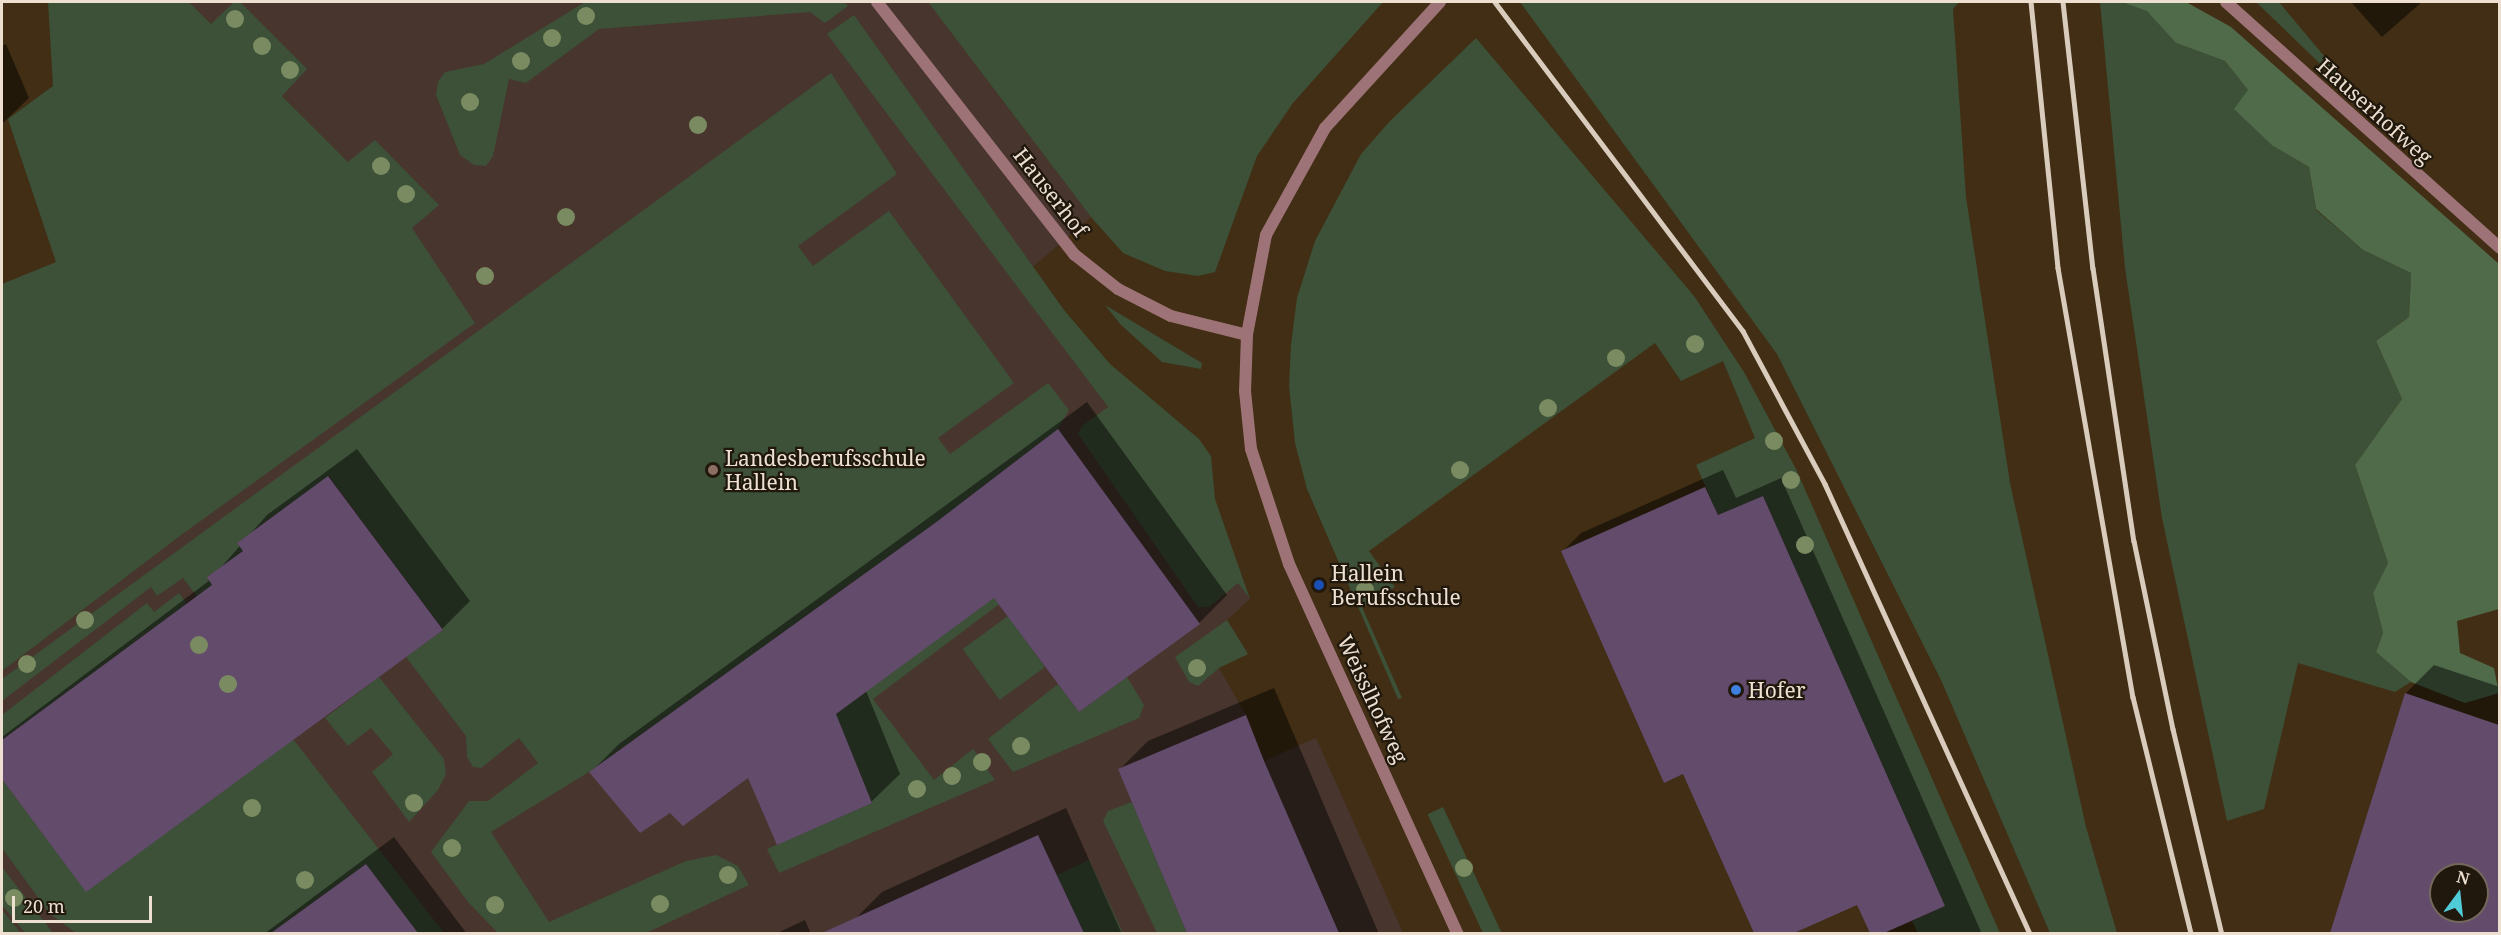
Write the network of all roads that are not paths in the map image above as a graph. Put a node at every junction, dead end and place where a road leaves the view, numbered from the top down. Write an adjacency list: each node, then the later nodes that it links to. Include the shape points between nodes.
1 (877, 2): 5 (street, Hauserhof, via 1075,255 1118,289 1171,316)
2 (1440, 2): 5 (street, Weisslhofweg, via 1325,128 1266,235)
3 (2226, 2): 4 (street, Hauserhofweg)
4 (2499, 248)
5 (1247, 335): 6 (street, Weisslhofweg, via 1245,391 1251,449 1289,564)
6 (1458, 933)

